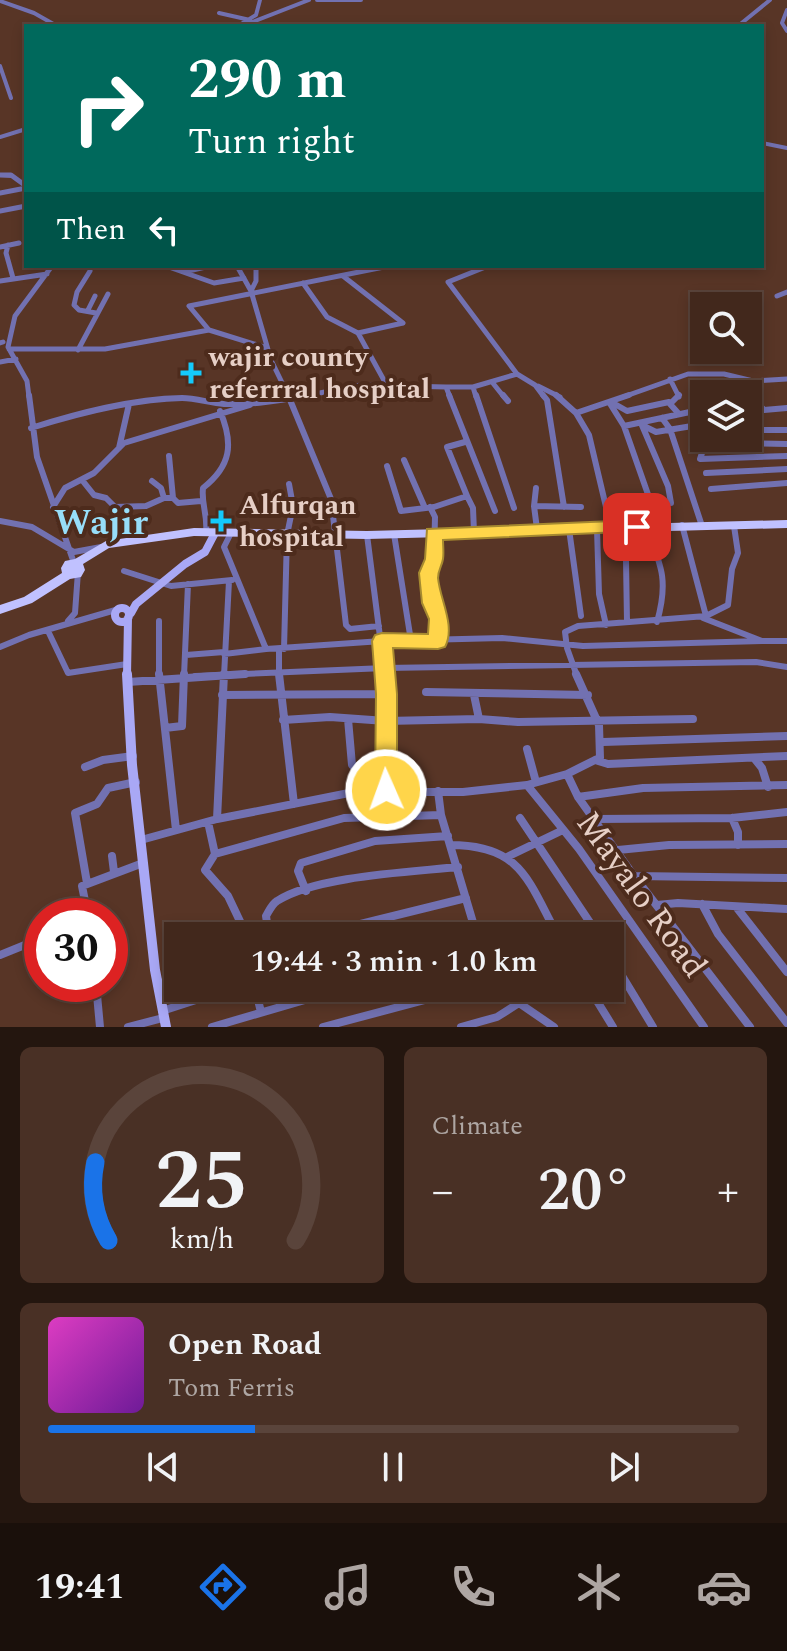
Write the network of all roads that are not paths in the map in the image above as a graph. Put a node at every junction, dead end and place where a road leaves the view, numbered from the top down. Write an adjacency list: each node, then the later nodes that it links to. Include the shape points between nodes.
1 (260, 0): 9 (street)
2 (309, 0): 12 (street)
3 (317, 0): 4 (street)
4 (361, 0)
5 (770, 0): 13 (street)
6 (0, 1): 10 (street)
7 (787, 10): 14 (street, via 782,23)
8 (219, 13): 9 (street)
9 (250, 20): 11 (street)
10 (53, 24)
11 (243, 24)
12 (245, 24)
13 (740, 24)
14 (787, 31)
15 (0, 66): 16 (street)
16 (11, 98)
17 (24, 130): 18 (street)
18 (0, 137)
19 (764, 143): 20 (street)
20 (787, 148)
21 (0, 175): 22 (street, via 13,175)
22 (24, 185)
23 (24, 187): 24 (street)
24 (0, 193)
25 (24, 206): 26 (street)
26 (0, 211)
27 (19, 243): 28 (street)
28 (8, 245): 29 (street); 41 (street)
29 (0, 247)
30 (51, 268): 39 (street)
31 (172, 268): 38 (street)
32 (201, 268): 38 (street)
33 (238, 268): 42 (street)
34 (256, 268): 45 (street)
35 (379, 268): 40 (street)
36 (482, 268): 59 (street, via 447,280)
37 (90, 271): 50 (street, via 74,305)
38 (184, 272): 42 (street, via 214,283)
39 (47, 274): 41 (street); 54 (street, via 15,316)
40 (343, 275): 44 (street); 53 (street, via 403,323)
41 (13, 278): 43 (street)
42 (244, 278): 45 (street)
43 (0, 281)
44 (303, 283): 45 (street); 53 (street, via 327,317)
45 (251, 291): 52 (street, via 189,306); 55 (street)
46 (787, 292): 49 (street)
47 (108, 294): 51 (street)
48 (95, 296): 50 (street)
49 (777, 296)
50 (88, 310): 51 (street)
51 (96, 313): 56 (street)
52 (209, 330): 55 (street); 56 (street)
53 (358, 333): 65 (street)
54 (4, 344): 56 (street); 57 (street)
55 (267, 348): 69 (street)
56 (78, 350)
57 (16, 359): 58 (street); 86 (street, via 27,381)
58 (0, 362)
59 (517, 374): 64 (street); 66 (street)
60 (670, 379): 62 (street, via 713,373); 71 (street); 72 (street, via 680,396)
61 (787, 379): 63 (street)
62 (748, 380)
63 (762, 380)
64 (492, 382): 68 (street); 70 (street)
65 (386, 384): 67 (street); 69 (street)
66 (535, 385): 80 (street, via 561,397); 113 (street, via 547,400)
67 (446, 387): 68 (street); 90 (street)
68 (473, 387): 116 (street)
69 (290, 397): 73 (street); 133 (street, via 318,460)
70 (508, 401)
71 (609, 402): 72 (street, via 627,411); 80 (street); 84 (street)
72 (669, 402): 81 (street)
73 (254, 403): 75 (street); 78 (street)
74 (129, 404): 75 (street, via 185,398); 86 (street); 93 (street)
75 (222, 404): 78 (street)
76 (762, 408): 77 (street)
77 (787, 408)
78 (220, 412): 93 (street); 110 (street, via 229,447 221,473 203,488)
79 (690, 412): 81 (street)
80 (576, 413): 124 (street, via 589,435)
81 (679, 414): 82 (street)
82 (662, 418): 83 (street); 89 (street)
83 (641, 423): 84 (street); 84 (street, via 671,503 651,503); 89 (street, via 653,431)
84 (624, 426)
85 (690, 427): 89 (street)
86 (31, 428): 112 (street)
87 (762, 430): 88 (street)
88 (787, 430)
89 (669, 431): 122 (street)
90 (465, 442): 107 (street, via 447,447); 117 (street)
91 (762, 442): 92 (street)
92 (787, 444)
93 (119, 448): 101 (street)
94 (702, 452): 96 (street, via 700,459)
95 (169, 456): 109 (street)
96 (787, 456)
97 (404, 460): 115 (street)
98 (387, 466): 115 (street, via 401,511)
99 (787, 469): 100 (street)
100 (706, 473)
101 (82, 480): 108 (street, via 94,495 115,507 146,506); 112 (street, via 65,488)
102 (152, 481): 108 (street)
103 (787, 483): 106 (street)
104 (289, 484): 132 (street, via 293,506)
105 (536, 488): 111 (street)
106 (711, 489)
107 (467, 496): 115 (street); 128 (street)
108 (164, 498): 109 (street)
109 (173, 498): 110 (street, via 178,503)
110 (201, 501): 135 (street)
111 (534, 506): 113 (street); 125 (street)
112 (53, 507): 137 (street)
113 (564, 507): 114 (street)
114 (581, 507)
115 (428, 508): 131 (street, via 435,517)
116 (514, 508)
117 (495, 511)
118 (0, 521): 137 (street, via 32,527)
119 (787, 524): 123 (highway)
120 (682, 525): 121 (highway); 122 (highway); 147 (street)
121 (646, 526): 124 (highway); 151 (street, via 662,567 665,595)
122 (702, 526): 123 (highway)
123 (734, 526): 147 (street, via 738,553 728,605)
124 (616, 528): 127 (highway); 150 (street, via 626,560)
125 (537, 529): 126 (highway); 128 (highway)
126 (569, 529): 127 (highway); 146 (street)
127 (597, 529): 153 (street, via 599,594)
128 (474, 532): 131 (highway)
129 (231, 533): 132 (highway); 135 (highway); 139 (street, via 224,547)
130 (394, 534): 131 (highway); 134 (highway); 157 (street)
131 (433, 534): 160 (street, via 434,559 428,573 439,619)
132 (287, 535): 133 (highway); 164 (street)
133 (337, 535): 134 (highway); 154 (street, via 346,625)
134 (367, 535): 154 (street)
135 (210, 536): 136 (highway, via 163,535); 141 (main road, via 205,552 185,564)
136 (101, 547): 137 (highway); 137 (street, via 74,552)
137 (74, 566): 142 (street); 143 (highway, via 28,600)
138 (124, 571): 141 (street)
139 (232, 580): 140 (street); 163 (street); 165 (street)
140 (188, 584): 141 (street); 166 (street)
141 (167, 585): 144 (main road)
142 (77, 604): 145 (street); 152 (street)
143 (0, 610)
144 (122, 613): 145 (street); 167 (main road)
145 (92, 616): 152 (street)
146 (581, 616)
147 (706, 616): 148 (street)
148 (695, 617): 151 (street); 158 (street)
149 (159, 621): 174 (street)
150 (627, 622): 151 (street); 153 (street)
151 (657, 622)
152 (62, 625): 155 (street)
153 (606, 625): 161 (street, via 568,628)
154 (379, 626): 156 (street)
155 (48, 631): 162 (street); 167 (street, via 68,673)
156 (382, 641): 157 (street); 164 (street); 170 (street)
157 (411, 641): 160 (street)
158 (762, 641): 159 (street); 161 (street)
159 (787, 641)
160 (438, 642): 161 (street, via 502,638)
161 (567, 646): 168 (street)
162 (0, 647)
163 (266, 649): 164 (street); 165 (street)
164 (282, 649): 171 (street)
165 (224, 653): 166 (street); 172 (street)
166 (186, 655): 173 (street)
167 (127, 664): 175 (main road)
168 (575, 667): 169 (street, via 756,662); 170 (street); 181 (street)
169 (787, 667)
170 (385, 668): 171 (street); 178 (street)
171 (280, 673): 172 (street); 177 (street)
172 (223, 675): 173 (street); 179 (street)
173 (186, 676): 174 (street); 188 (street, via 182,726)
174 (158, 678): 175 (street); 188 (street)
175 (127, 683): 192 (main road)
176 (426, 692): 180 (street)
177 (279, 694): 178 (street); 179 (street); 185 (street)
178 (387, 694): 186 (street)
179 (222, 695): 212 (street)
180 (474, 695): 181 (street); 183 (street)
181 (588, 695): 187 (street)
182 (348, 719): 185 (street); 186 (street); 197 (street, via 352,765 357,770)
183 (479, 719): 186 (street); 187 (street)
184 (693, 719): 187 (street)
185 (283, 720): 206 (street)
186 (386, 721): 197 (street)
187 (599, 721): 190 (street)
188 (165, 728): 213 (street)
189 (787, 736): 190 (street)
190 (603, 742): 195 (street)
191 (527, 749): 201 (street)
192 (133, 756): 196 (street); 199 (main road)
193 (787, 756): 194 (street)
194 (754, 758): 195 (street, via 608,764); 202 (street)
195 (595, 760): 198 (street)
196 (85, 767)
197 (385, 770): 203 (street)
198 (567, 774): 201 (street); 205 (street)
199 (136, 782): 215 (main road); 229 (street, via 108,788 97,804 75,813)
200 (787, 785): 202 (street)
201 (533, 787): 204 (street); 214 (street, Mayalo Road)
202 (768, 787): 205 (street, via 643,788)
203 (386, 790): 204 (street); 206 (street)
204 (438, 791): 208 (street)
205 (578, 797): 211 (street)
206 (294, 804): 212 (street)
207 (787, 812): 210 (street)
208 (441, 815): 216 (street); 221 (street, via 344,818)
209 (520, 818): 217 (street)
210 (732, 818): 211 (street); 219 (street)
211 (596, 819): 220 (street)
212 (212, 821): 213 (street); 221 (street)
213 (176, 830): 215 (street)
214 (563, 830): 217 (street); 268 (street, Mayalo Road)
215 (141, 840): 224 (main road)
216 (449, 840): 223 (street, via 485,845); 225 (street); 230 (street, via 375,841 301,863 298,871)
217 (535, 842): 223 (street); 242 (street)
218 (787, 844): 219 (street)
219 (738, 845): 220 (street)
220 (618, 850): 227 (street)
221 (215, 854): 237 (street, via 205,870 228,896)
222 (112, 856): 226 (street)
223 (507, 857): 241 (street, via 530,880)
224 (143, 863): 226 (street); 248 (main road)
225 (458, 867): 230 (street); 232 (street)
226 (114, 872): 229 (street)
227 (634, 876): 228 (street); 234 (street)
228 (787, 878)
229 (87, 883): 231 (street, via 82,886)
230 (306, 891): 238 (street, via 276,902)
231 (84, 898)
232 (466, 898): 239 (street); 240 (street)
233 (702, 904): 234 (street); 235 (street); 258 (street, via 718,934)
234 (657, 905): 269 (street)
235 (737, 908): 236 (street); 245 (street)
236 (787, 909)
237 (240, 922)
238 (267, 922)
239 (369, 922)
240 (473, 922)
241 (551, 922)
242 (589, 922)
243 (24, 945): 244 (street)
244 (0, 955)
245 (787, 972)
246 (624, 979): 267 (street)
247 (164, 982): 248 (street)
248 (158, 984): 257 (main road)
249 (98, 1002): 260 (street)
250 (201, 1002): 257 (street)
251 (258, 1002): 256 (street)
252 (296, 1002): 256 (street)
253 (417, 1002): 263 (street)
254 (598, 1002): 259 (street)
255 (519, 1003): 264 (street, via 497,1017); 265 (street)
256 (261, 1012): 262 (street)
257 (163, 1019): 261 (street)
258 (787, 1023)
259 (612, 1025): 266 (street)
260 (100, 1027)
261 (128, 1027)
262 (212, 1027)
263 (323, 1027)
264 (461, 1027)
265 (554, 1027)
266 (599, 1027)
267 (653, 1027)
268 (704, 1027)
269 (750, 1027)

